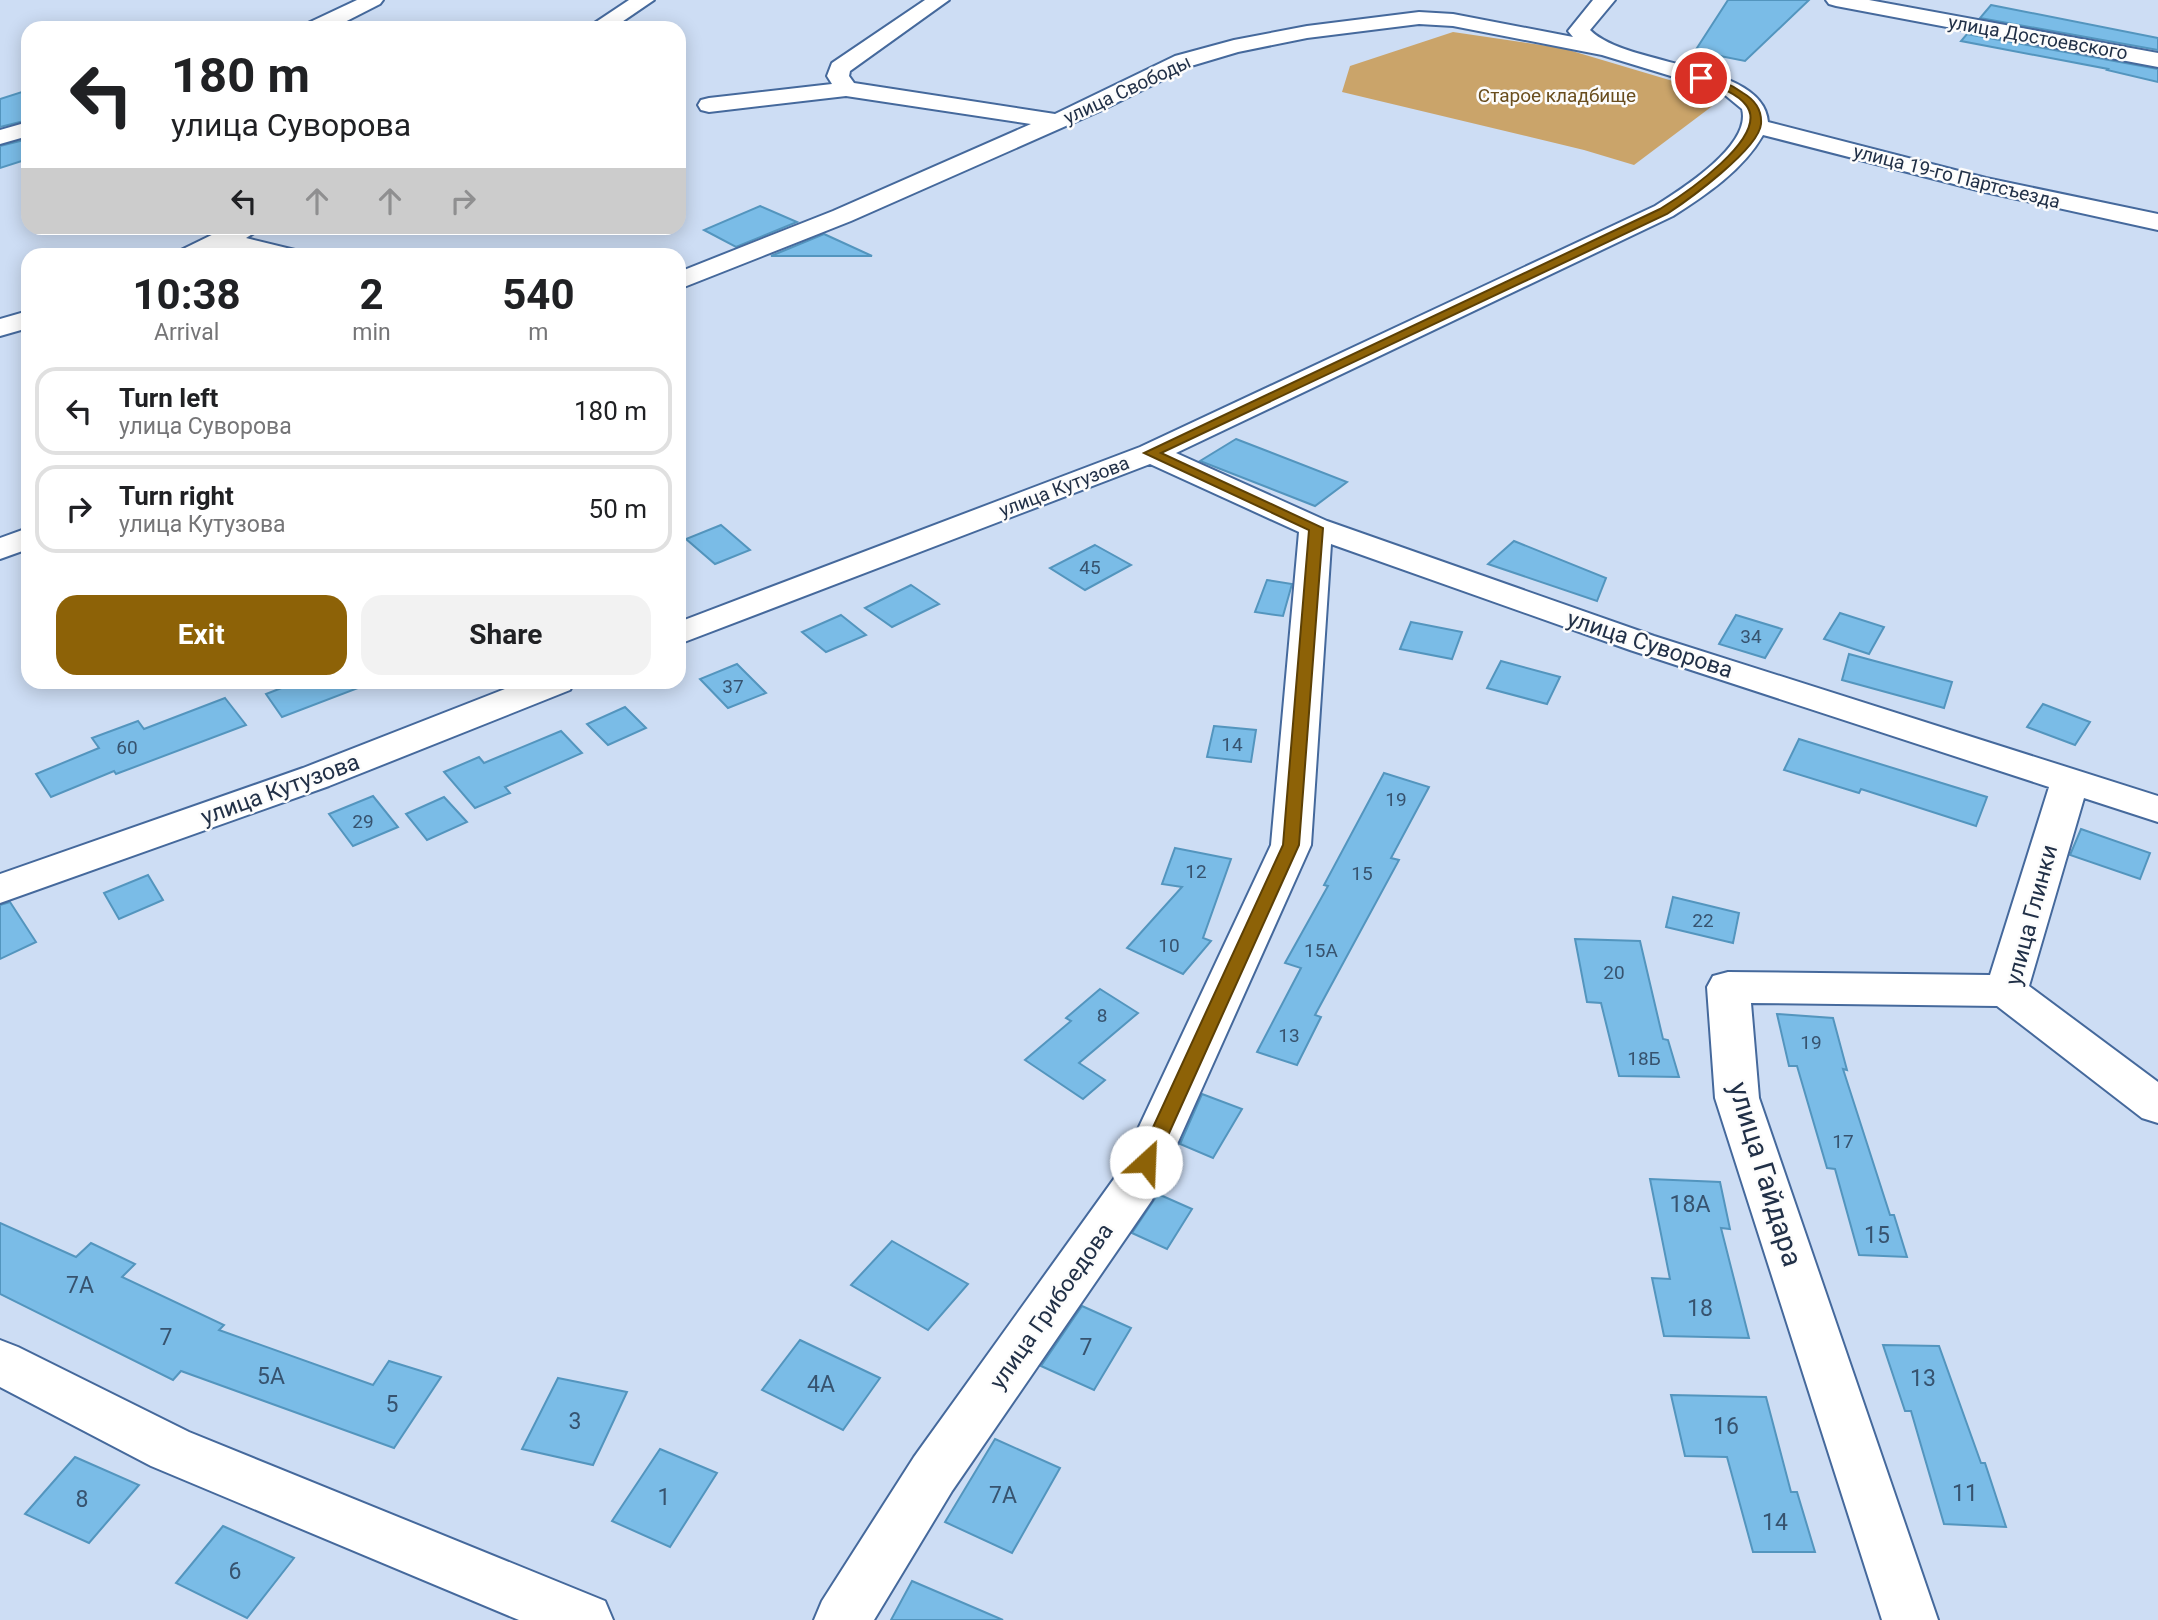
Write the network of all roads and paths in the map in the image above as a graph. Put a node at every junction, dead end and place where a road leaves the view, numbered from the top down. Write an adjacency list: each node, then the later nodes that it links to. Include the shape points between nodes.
1 (373, 0): 6 (street)
2 (644, 0): 7 (street)
3 (939, 0): 12 (street, via 840,68 838,76)
4 (1605, 0): 8 (street)
5 (1836, 0): 11 (street, улица Достоевского)
6 (330, 21)
7 (610, 21)
8 (1579, 31): 9 (street); 10 (street)
9 (1535, 34): 10 (street, улица Свободы); 14 (street, улица Свободы, via 1419,18 1261,40 1183,61)
10 (1601, 49): 15 (street, via 1733,90 1753,106)
11 (2158, 60)
12 (846, 89): 13 (street); 14 (street)
13 (709, 105)
14 (1058, 121): 23 (street, улица Свободы)
15 (1756, 126): 18 (street, улица 19-го Партсъезда, via 1985,186); 26 (street, улица Кутузова, via 1745,144 1693,193 1664,211)
16 (21, 131): 17 (street)
17 (0, 137)
18 (2158, 222)
19 (233, 235): 21 (street)
20 (237, 235): 22 (street)
21 (206, 248)
22 (267, 248)
23 (686, 278)
24 (21, 321): 25 (street)
25 (0, 328)
26 (1151, 453): 27 (street, улица Суворова); 30 (street, улица Кутузова)
27 (1316, 528): 32 (street, улица Суворова, via 1642,643); 39 (street, улица Грибоедова, via 1291,845 1135,1187 933,1474)
28 (21, 541): 29 (street)
29 (0, 549)
30 (686, 632)
31 (539, 689): 34 (street, улица Кутузова, via 316,778)
32 (2070, 780): 33 (street, улица Суворова); 35 (street, улица Глинки)
33 (2158, 809)
34 (0, 889)
35 (2006, 991): 36 (street, улица Глинки); 40 (street, улица Гайдара, via 1728,987 1737,1098)
36 (2158, 1106)
37 (0, 1362): 38 (street, via 170,1449)
38 (585, 1620)
39 (842, 1620)
40 (1910, 1620)

